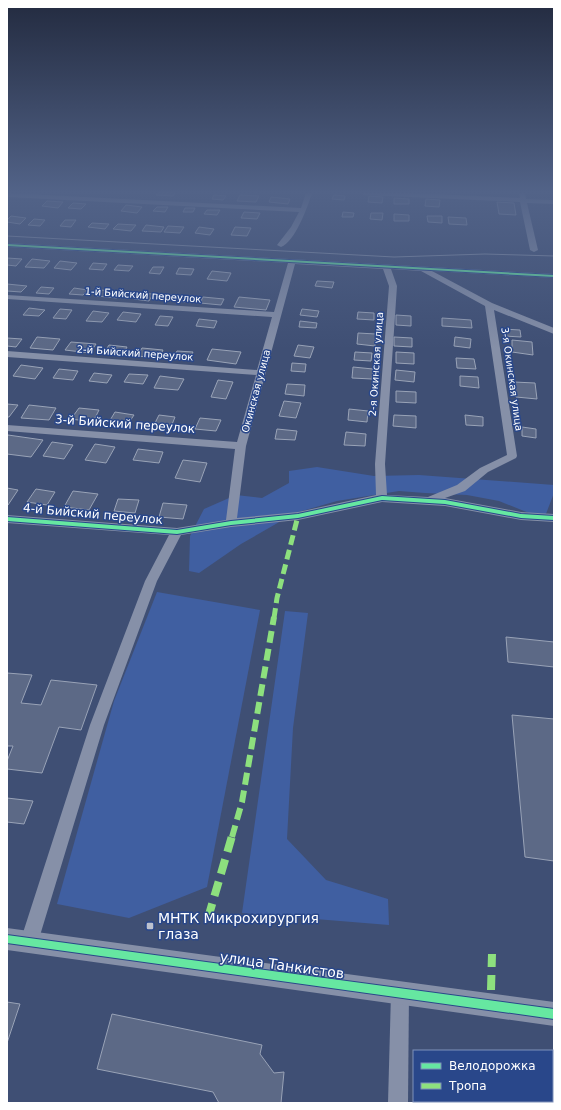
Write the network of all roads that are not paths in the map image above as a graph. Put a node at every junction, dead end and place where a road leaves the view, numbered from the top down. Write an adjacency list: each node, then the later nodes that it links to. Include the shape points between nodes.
1 (7, 245): 4 (street)
2 (533, 245): 3 (street)
3 (534, 250)
4 (292, 261): 5 (street); 10 (street, Окинская улица)
5 (386, 267): 6 (street); 16 (street, 2-я Окинская улица, via 393,286 380,464)
6 (420, 269): 7 (street); 9 (street)
7 (554, 276)
8 (7, 297): 10 (street, 1-й Бийский переулок)
9 (489, 305): 11 (street); 17 (street, 3-я Окинская улица, via 512,456 484,470 462,488)
10 (276, 315): 13 (street, Окинская улица)
11 (554, 331)
12 (7, 354): 13 (street, 2-й Бийский переулок)
13 (260, 373): 15 (street, Окинская улица)
14 (7, 428): 15 (street, 3-й Бийский переулок)
15 (241, 446): 20 (street, Окинская улица)
16 (382, 498): 17 (street, 4-й Бийский переулок); 20 (street, 4-й Бийский переулок, via 298,516)
17 (427, 500): 18 (street, 4-й Бийский переулок, via 521,516)
18 (554, 518)
19 (7, 519): 21 (street, 4-й Бийский переулок)
20 (231, 523): 21 (street, 4-й Бийский переулок)
21 (177, 532): 23 (street, via 151,581 97,725)
22 (7, 939): 23 (street, улица Танкистов)
23 (29, 942): 24 (street, улица Танкистов)
24 (400, 993): 25 (street, улица Танкистов); 26 (street)
25 (554, 1014)
26 (398, 1103)

